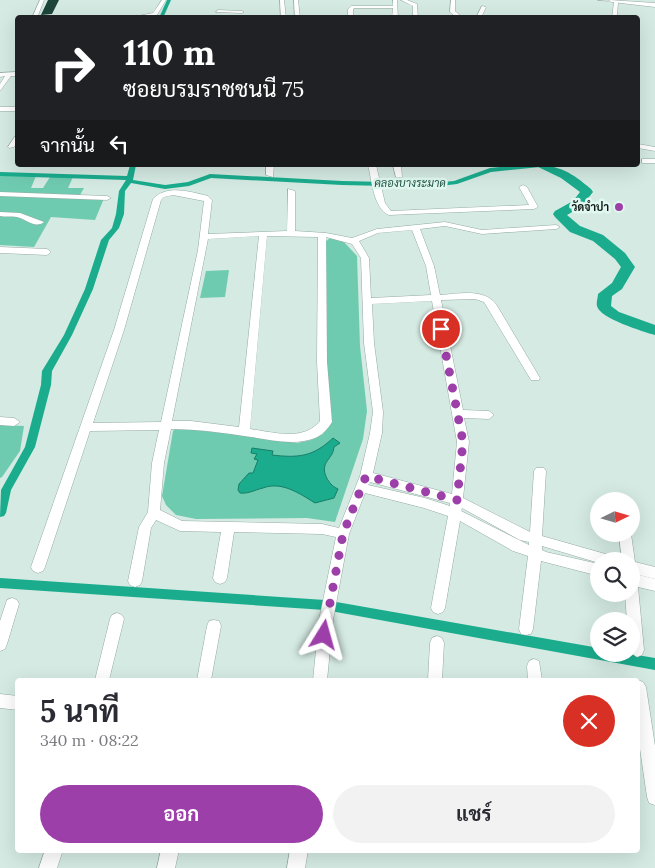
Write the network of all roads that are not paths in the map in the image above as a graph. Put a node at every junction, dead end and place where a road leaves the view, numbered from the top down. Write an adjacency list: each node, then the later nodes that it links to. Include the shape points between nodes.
1 (42, 0): 15 (street)
2 (164, 0): 16 (street, via 155,14)
3 (282, 0): 17 (street)
4 (296, 0): 18 (street)
5 (394, 0): 10 (street)
6 (403, 0): 21 (street, via 415,5)
7 (453, 0): 22 (street, via 452,10)
8 (614, 1): 9 (street); 11 (street); 24 (street)
9 (597, 2)
10 (395, 6): 19 (street, via 353,7); 20 (street)
11 (655, 6)
12 (484, 7): 23 (street)
13 (218, 11): 14 (street)
14 (242, 12)
15 (35, 15)
16 (149, 15)
17 (284, 15)
18 (298, 15)
19 (351, 15)
20 (395, 15)
21 (416, 15)
22 (458, 15)
23 (480, 15)
24 (614, 15)
25 (15, 74): 27 (street)
26 (0, 75): 27 (street)
27 (9, 75): 28 (street)
28 (0, 89)
29 (0, 109): 30 (street)
30 (15, 109)
31 (15, 140): 33 (street)
32 (640, 146): 34 (street)
33 (11, 147)
34 (654, 149)
35 (645, 161): 36 (street)
36 (655, 161)
37 (270, 167): 40 (street)
38 (372, 167): 42 (street, via 381,203 389,213 534,208)
39 (397, 167): 41 (street)
40 (270, 175)
41 (399, 175)
42 (523, 187)
43 (291, 191): 51 (street)
44 (0, 194): 45 (street)
45 (107, 198)
46 (0, 214): 47 (street, via 20,215)
47 (40, 222)
48 (415, 227): 49 (street, via 445,224 494,232); 54 (street, via 377,231); 57 (street, via 430,266)
49 (556, 227)
50 (263, 235): 51 (street); 53 (street); 66 (street)
51 (291, 235): 52 (street)
52 (322, 235): 54 (street); 66 (street, via 322,362 326,422 318,432 305,437)
53 (204, 237): 64 (street); 65 (street, via 206,199 170,193 159,196 119,330)
54 (352, 241): 58 (street, via 365,258)
55 (0, 250): 56 (street)
56 (47, 252)
57 (435, 297): 58 (street); 59 (street, via 476,296 487,300); 60 (street)
58 (368, 301): 68 (street, via 369,343 378,412)
59 (535, 378)
60 (458, 414): 61 (street); 69 (street, via 463,442)
61 (489, 415)
62 (0, 421): 63 (street)
63 (14, 422)
64 (166, 425): 65 (street); 66 (street); 70 (street, via 158,463)
65 (85, 427): 76 (street)
66 (244, 432)
67 (540, 471): 74 (street)
68 (364, 482): 69 (street); 71 (street); 73 (street)
69 (457, 500): 71 (street); 74 (street)
70 (154, 513): 72 (street, via 180,526); 81 (street, via 145,527)
71 (455, 513): 74 (street, via 518,547); 85 (street)
72 (228, 527): 73 (street, via 322,529); 80 (street)
73 (343, 534): 93 (street, via 326,620)
74 (535, 546): 75 (street); 77 (street); 88 (street)
75 (590, 557)
76 (38, 567)
77 (590, 567)
78 (640, 569): 79 (street)
79 (655, 572)
80 (220, 578)
81 (135, 581)
82 (640, 582): 83 (street)
83 (655, 585)
84 (12, 604): 90 (street)
85 (438, 608)
86 (117, 619): 91 (street)
87 (214, 626): 92 (street)
88 (526, 628)
89 (437, 643): 94 (street)
90 (0, 644)
91 (102, 678)
92 (204, 678)
93 (320, 678)
94 (436, 678)
95 (0, 701): 96 (street)
96 (15, 703)
97 (640, 704): 98 (street)
98 (648, 771): 99 (street)
99 (655, 797)
100 (53, 853): 103 (street)
101 (169, 853): 104 (street)
102 (298, 853): 105 (street)
103 (48, 868)
104 (166, 868)
105 (296, 868)

